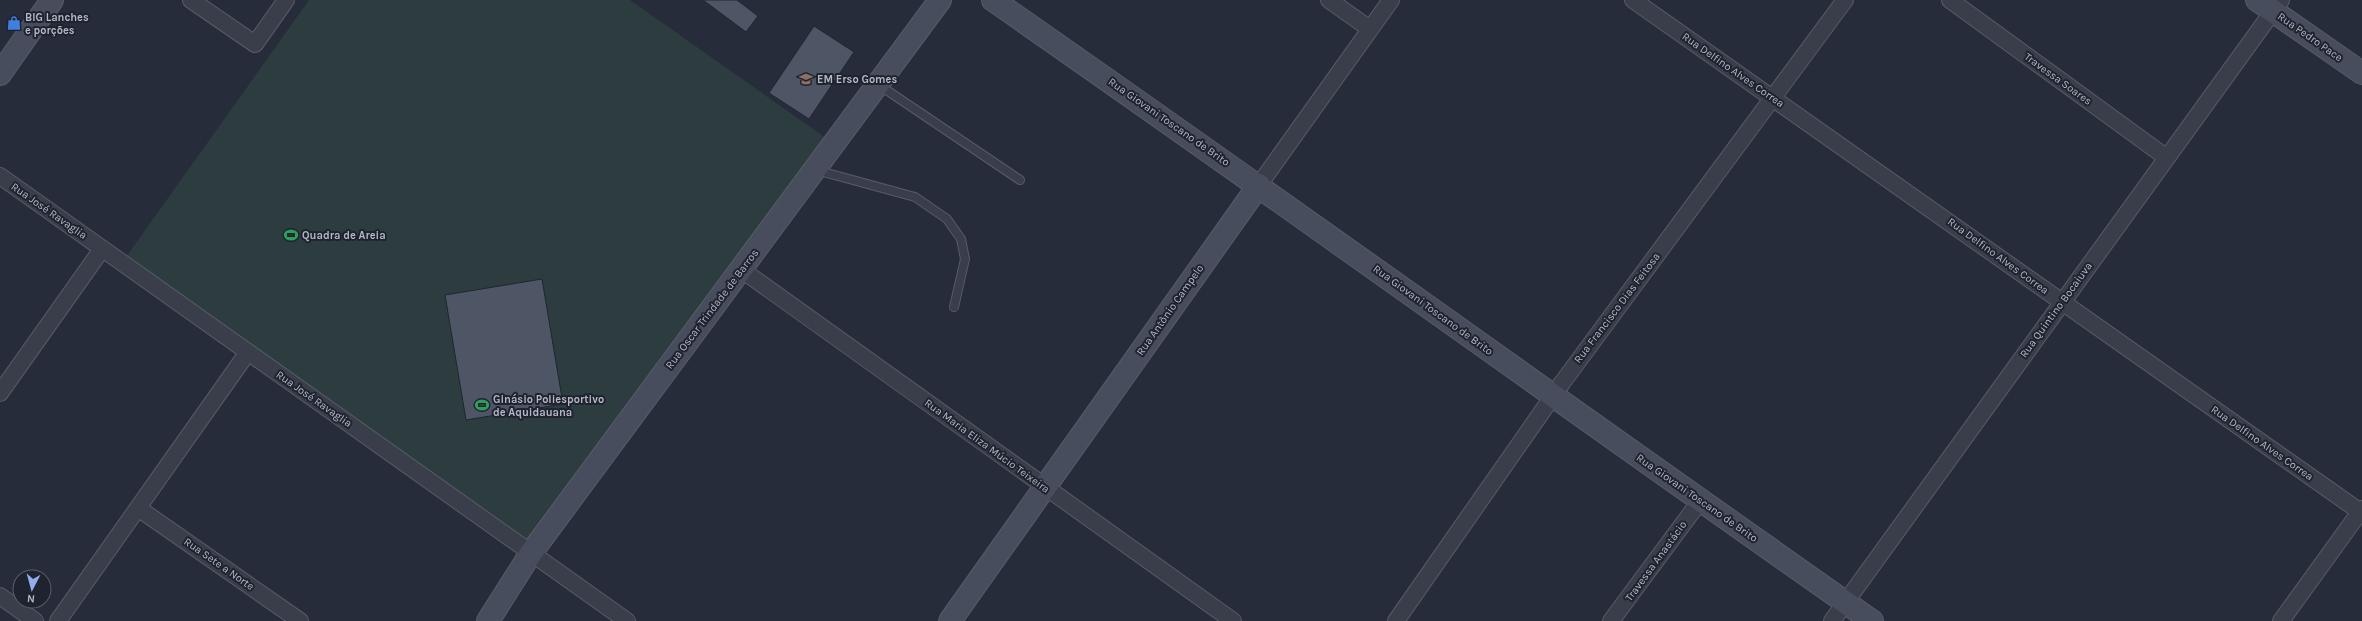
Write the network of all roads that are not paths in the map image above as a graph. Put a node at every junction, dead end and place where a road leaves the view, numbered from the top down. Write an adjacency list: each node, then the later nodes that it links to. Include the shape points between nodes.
1 (52, 0): 13 (main road)
2 (191, 0): 3 (street, via 256,44)
3 (286, 0)
4 (940, 0): 15 (main road, Rua Oscar Trindade de Barros)
5 (993, 0): 21 (main road, Rua Giovani Toscano de Brito)
6 (1329, 0): 12 (street)
7 (1391, 0): 12 (street, Rua Antônio Campelo)
8 (1633, 0): 16 (street, Rua Delfino Alves Correa)
9 (1845, 0): 16 (street, Rua Francisco Dias Feitosa)
10 (1950, 0): 17 (street, Travessa Soares)
11 (2270, 4): 14 (main road, Rua Pedro Pace); 17 (street, Rua Quintino Bocaiuva)
12 (1370, 29): 21 (street, Rua Antônio Campelo)
13 (0, 74)
14 (2362, 74)
15 (879, 85): 18 (main road, Rua Oscar Trindade de Barros); 20 (lane)
16 (1773, 98): 24 (street, Rua Delfino Alves Correa); 28 (street, Rua Francisco Dias Feitosa)
17 (2167, 158): 24 (street, Rua Quintino Bocaiuva)
18 (814, 169): 23 (main road, Rua Oscar Trindade de Barros); 25 (lane, via 915,198 947,219 961,239 965,259)
19 (0, 176): 22 (street, Rua José Ravaglia)
20 (1020, 180)
21 (1259, 185): 28 (main road, Rua Giovani Toscano de Brito); 29 (main road, Rua Antônio Campelo)
22 (102, 249): 26 (street, Rua José Ravaglia); 27 (street)
23 (742, 270): 29 (street, Rua Maria Eliza Múcio Teixeira); 33 (main road, Rua Oscar Trindade de Barros)
24 (2062, 303): 32 (street, Rua Delfino Alves Correa); 35 (street, Rua Quintino Bocaiuva)
25 (954, 307)
26 (248, 352): 31 (street); 33 (street, Rua José Ravaglia)
27 (0, 393)
28 (1553, 396): 30 (main road, Rua Giovani Toscano de Brito); 43 (street, Rua Francisco Dias Feitosa)
29 (1045, 487): 41 (main road, Rua Antônio Campelo); 42 (street, Rua Maria Eliza Múcio Teixeira)
30 (1700, 501): 35 (main road, Rua Giovani Toscano de Brito); 44 (street, Travessa Anastácio)
31 (138, 508): 37 (street); 38 (street, Rua Sete a Norte)
32 (2361, 511): 47 (street)
33 (531, 553): 39 (main road, Rua Oscar Trindade de Barros); 40 (street, Rua José Ravaglia)
34 (0, 596): 36 (street)
35 (1845, 602): 45 (street, Rua Quintino Bocaiuva); 46 (main road, Rua Giovani Toscano de Brito)
36 (35, 621)
37 (58, 621)
38 (300, 621)
39 (488, 621)
40 (627, 621)
41 (950, 621)
42 (1233, 621)
43 (1396, 621)
44 (1611, 621)
45 (1832, 621)
46 (1872, 621)
47 (2281, 621)

